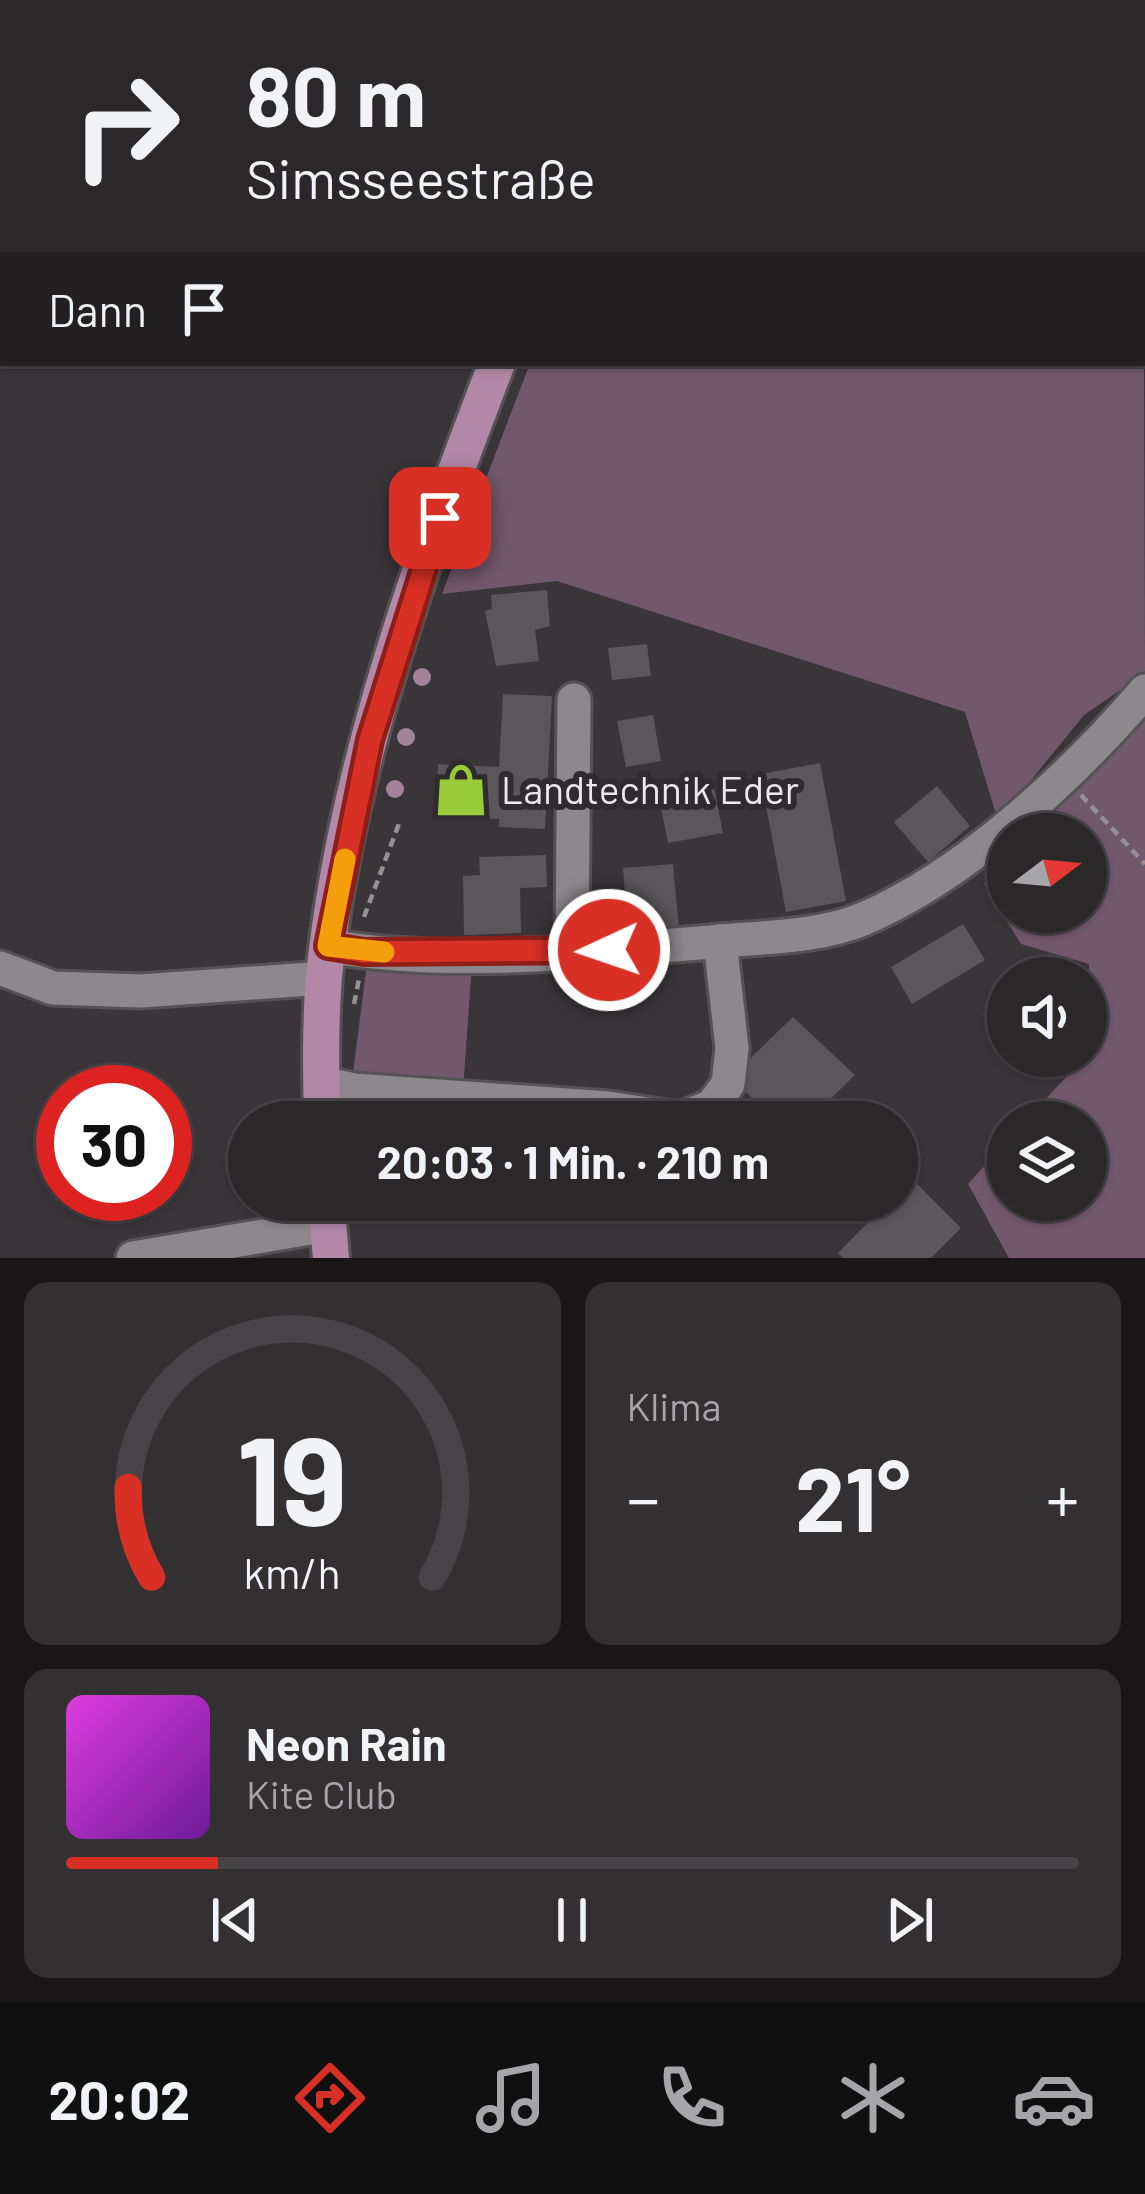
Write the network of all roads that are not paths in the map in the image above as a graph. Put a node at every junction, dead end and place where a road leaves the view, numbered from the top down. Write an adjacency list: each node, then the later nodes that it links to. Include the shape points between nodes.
1 (496, 366): 6 (main road, via 376,719)
2 (1145, 691): 4 (street, via 1065,778 924,888 859,921)
3 (574, 700): 5 (street)
4 (720, 941): 5 (street); 8 (street, via 732,1048 728,1084 712,1106 680,1118)
5 (572, 954): 6 (street)
6 (339, 959): 7 (street, via 119,991 53,988); 8 (main road)
7 (0, 968)
8 (322, 1083): 9 (main road)
9 (322, 1101)
10 (328, 1228): 11 (street)
11 (149, 1256)

